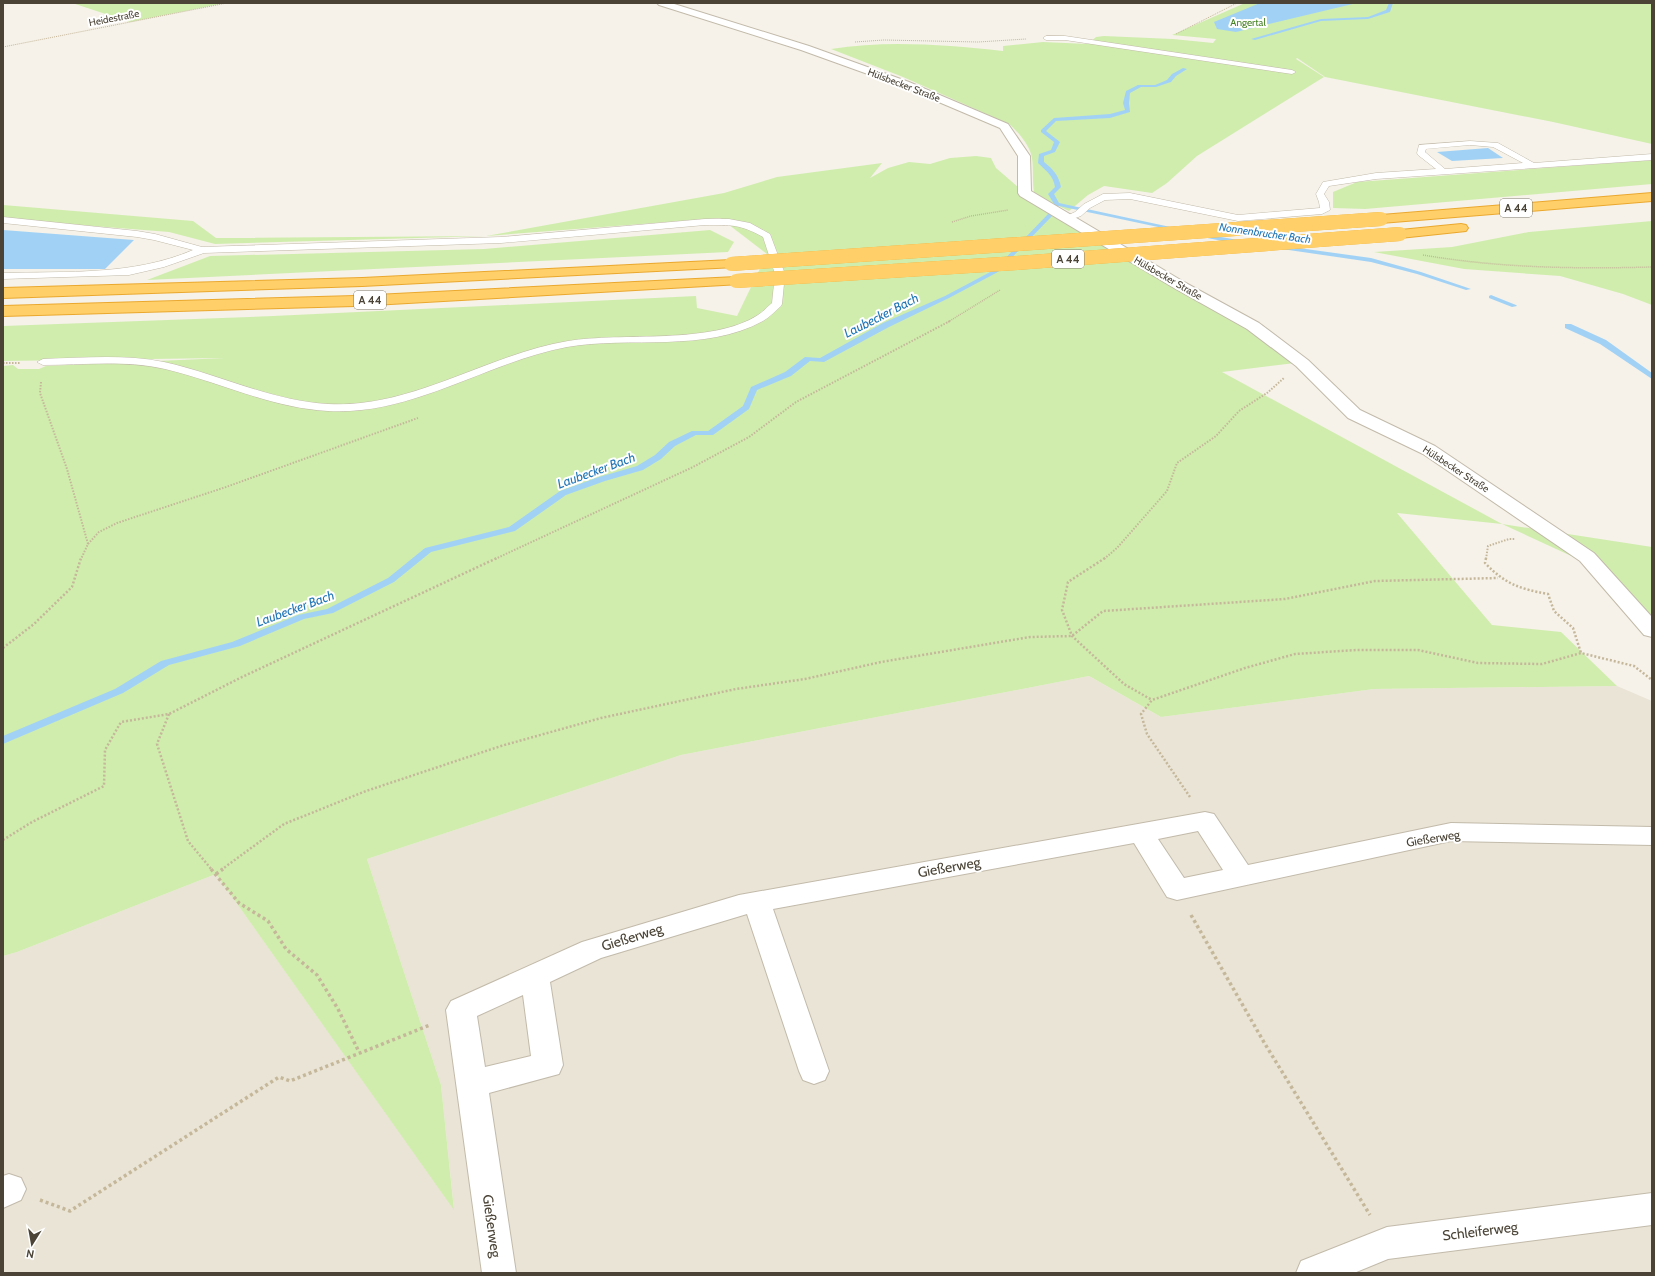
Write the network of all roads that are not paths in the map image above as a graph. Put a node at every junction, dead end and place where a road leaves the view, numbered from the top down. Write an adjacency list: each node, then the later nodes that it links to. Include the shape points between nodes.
1 (662, 3): 8 (street, Hülsbecker Straße, via 805,48 905,84 1004,126 1024,156 1025,193)
2 (1046, 38): 3 (lane, via 1112,44)
3 (1292, 72)
4 (1652, 157): 5 (lane)
5 (1532, 165): 6 (lane); 6 (lane, via 1495,146 1470,143 1422,147 1421,153)
6 (1444, 171): 8 (lane, via 1376,176 1326,184 1320,194 1325,210 1322,211 1238,218 1130,196 1103,196)
7 (1652, 197): 13 (highway, A 44, bridge, via 1381,219 731,264 370,282)
8 (1073, 216): 16 (street, Hülsbecker Straße, via 1179,285 1253,326 1302,362 1354,414 1430,450 1587,557)
9 (3, 220): 11 (lane, via 137,234)
10 (1478, 226): 14 (highway, A 44, bridge, via 1017,263 736,281 355,301)
11 (202, 250): 12 (lane, via 175,261 129,272); 15 (lane, via 501,240 729,222 750,226 767,236 780,274 777,304 761,318 737,329 713,334 588,341 546,348 407,396 365,406 307,407 280,402 166,366 146,363)
12 (3, 276)
13 (3, 293)
14 (3, 311)
15 (43, 362)
16 (1652, 630)
17 (1141, 833): 19 (street, Gießerweg, via 1205,821); 19 (street, Gießerweg, via 1176,890); 20 (street, Gießerweg)
18 (1652, 836): 19 (street, Gießerweg, via 1451,832)
19 (1241, 876)
20 (757, 902): 21 (street, Gießerweg, via 739,905 592,950); 22 (street)
21 (534, 976): 23 (street, Gießerweg, via 461,1010); 23 (street, via 548,1065)
22 (814, 1071)
23 (472, 1084): 25 (street, Gießerweg)
24 (1652, 1209): 26 (street, Schleiferweg, via 1387,1243)
25 (499, 1273)
26 (1313, 1273)

